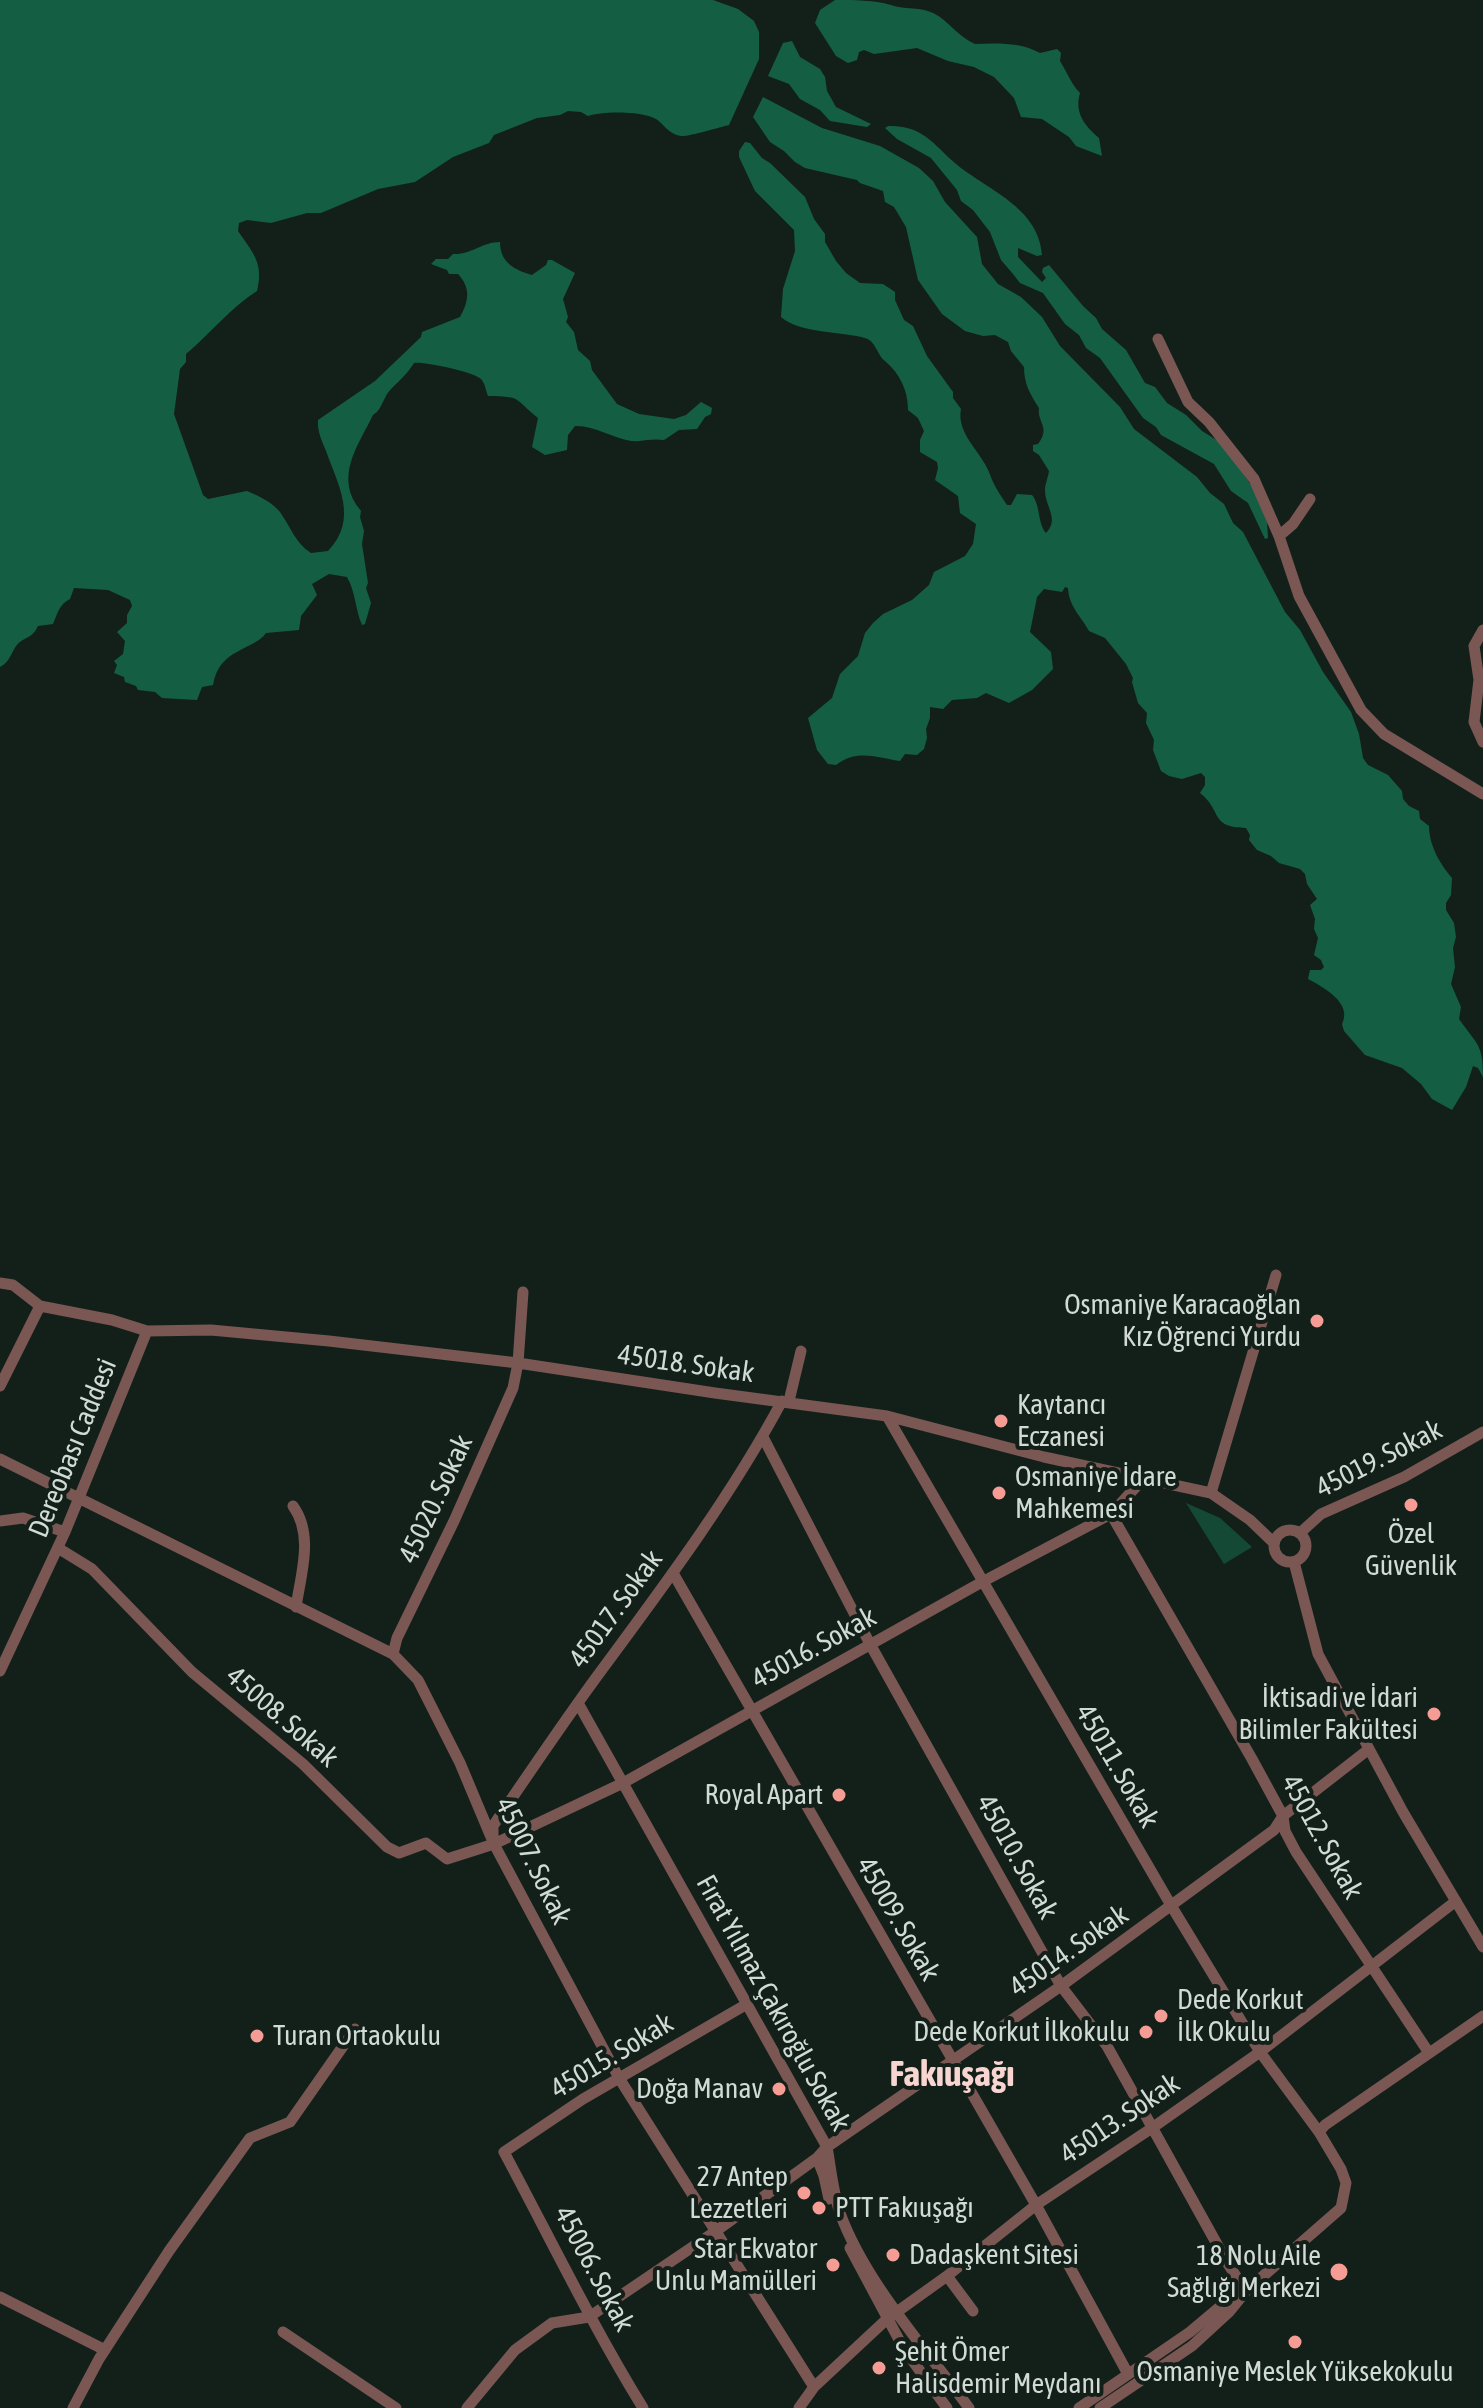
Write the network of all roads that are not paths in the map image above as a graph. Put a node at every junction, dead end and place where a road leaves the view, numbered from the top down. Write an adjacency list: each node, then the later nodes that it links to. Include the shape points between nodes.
1 (1158, 339): 3 (street, via 1188,402 1254,479)
2 (1310, 499): 3 (street)
3 (1279, 536): 7 (street, via 1299,596 1361,710 1384,734)
4 (1483, 630): 5 (street)
5 (1479, 649): 6 (street, via 1474,722)
6 (1483, 742)
7 (1483, 794)
8 (1276, 1275): 22 (street)
9 (0, 1283): 11 (street, via 13,1285)
10 (523, 1292): 14 (street, 45020. Sokak)
11 (40, 1306): 12 (street, 45018. Sokak); 15 (street)
12 (147, 1331): 14 (street, 45018. Sokak, via 226,1332); 23 (street, Dereobası Caddesi)
13 (801, 1351): 16 (street, 45017. Sokak)
14 (518, 1363): 16 (street, 45018. Sokak); 36 (street, 45020. Sokak, via 513,1388)
15 (0, 1386)
16 (786, 1401): 17 (street, 45018. Sokak); 19 (street, 45017. Sokak)
17 (887, 1416): 21 (street, 45018. Sokak); 33 (street, 45011. Sokak)
18 (1483, 1432): 28 (street, 45019. Sokak, via 1404,1477 1321,1514)
19 (763, 1437): 32 (street, 45017. Sokak); 35 (street, 45010. Sokak)
20 (0, 1459): 23 (street, 45007. Sokak)
21 (1145, 1477): 22 (street, 45018. Sokak); 25 (street, 45016. Sokak)
22 (1211, 1493): 29 (street, 45018. Sokak)
23 (80, 1498): 27 (street, Dereobası Caddesi); 34 (street, 45007. Sokak)
24 (293, 1506): 34 (street, via 303,1519 305,1542)
25 (1111, 1514): 33 (street, 45016. Sokak); 42 (street, 45012. Sokak)
26 (0, 1521): 27 (street, via 23,1518)
27 (65, 1532): 30 (street, Dereobası Caddesi)
28 (1300, 1533): 29 (street, via 1284,1531); 31 (street, via 1305,1552)
29 (1274, 1543): 31 (street, via 1279,1558)
30 (58, 1548): 37 (street, Dereobası Caddesi); 43 (street, 45008. Sokak, via 92,1569 192,1672 303,1764 387,1847 399,1853 426,1843 447,1859)
31 (1294, 1562): 40 (street, via 1318,1654)
32 (673, 1573): 38 (street, 45017. Sokak); 39 (street, 45009. Sokak)
33 (982, 1582): 35 (street, 45016. Sokak); 45 (street, 45011. Sokak)
34 (296, 1607): 36 (street, 45007. Sokak)
35 (870, 1644): 39 (street, 45016. Sokak); 48 (street, 45010. Sokak)
36 (393, 1654): 43 (street, 45007. Sokak, via 418,1680)
37 (0, 1671)
38 (578, 1703): 41 (street, Fırat Yılmaz Çakıroğlu Sokak); 43 (street, 45017. Sokak, via 493,1826)
39 (752, 1711): 41 (street, 45016. Sokak); 54 (street, 45009. Sokak)
40 (1369, 1749): 42 (street, 45014. Sokak); 44 (street)
41 (623, 1783): 43 (street, 45016. Sokak); 49 (street, Fırat Yılmaz Çakıroğlu Sokak)
42 (1283, 1816): 45 (street, 45014. Sokak, via 1274,1830); 47 (street, 45012. Sokak, via 1296,1852)
43 (494, 1844): 55 (street, 45007. Sokak)
44 (1456, 1901): 46 (street); 47 (street, 45013. Sokak)
45 (1172, 1907): 48 (street, 45014. Sokak); 52 (street, 45011. Sokak)
46 (1483, 1947)
47 (1370, 1964): 52 (street, 45013. Sokak); 53 (street, 45012. Sokak)
48 (1061, 1986): 54 (street, 45014. Sokak); 56 (street, 45010. Sokak, via 1107,2046)
49 (747, 2004): 55 (street, 45015. Sokak); 58 (street, Fırat Yılmaz Çakıroğlu Sokak)
50 (1483, 2016): 53 (street)
51 (355, 2029): 70 (street, via 290,2122 250,2138)
52 (1260, 2052): 56 (street, 45013. Sokak); 57 (street, 45011. Sokak)
53 (1429, 2053): 57 (street)
54 (952, 2062): 58 (street, 45014. Sokak); 61 (street, 45009. Sokak)
55 (619, 2078): 59 (street, 45015. Sokak); 62 (street, 45007. Sokak)
56 (1152, 2128): 61 (street, 45013. Sokak); 64 (street, 45010. Sokak)
57 (1319, 2132): 64 (street, 45011. Sokak, via 1346,2183 1341,2208)
58 (827, 2147): 60 (street, 45014. Sokak); 67 (street, Fırat Yılmaz Çakıroğlu Sokak, via 840,2213)
59 (504, 2152): 68 (street, 45006. Sokak)
60 (817, 2158): 62 (street, 45014. Sokak); 67 (street, Fırat Yılmaz Çakıroğlu Sokak, via 843,2232)
61 (1036, 2205): 63 (street, 45013. Sokak); 71 (street, 45009. Sokak)
62 (716, 2231): 68 (street, 45014. Sokak); 72 (street, 45007. Sokak)
63 (947, 2276): 66 (street); 67 (street, 45013. Sokak)
64 (1246, 2291): 71 (street); 81 (street, via 1192,2346)
65 (0, 2297): 70 (street)
66 (973, 2311)
67 (892, 2315): 72 (street, 45013. Sokak); 78 (street, Fırat Yılmaz Çakıroğlu Sokak, via 904,2349); 79 (street, Fırat Yılmaz Çakıroğlu Sokak)
68 (589, 2317): 73 (street, 45006. Sokak); 76 (street, via 552,2323 515,2350)
69 (283, 2332): 75 (street)
70 (105, 2350): 74 (street)
71 (1128, 2374): 80 (street)
72 (814, 2387): 77 (street, 45013. Sokak)
73 (637, 2405)
74 (73, 2408)
75 (396, 2408)
76 (467, 2408)
77 (799, 2408)
78 (947, 2408)
79 (969, 2408)
80 (1079, 2408)
81 (1100, 2408)

